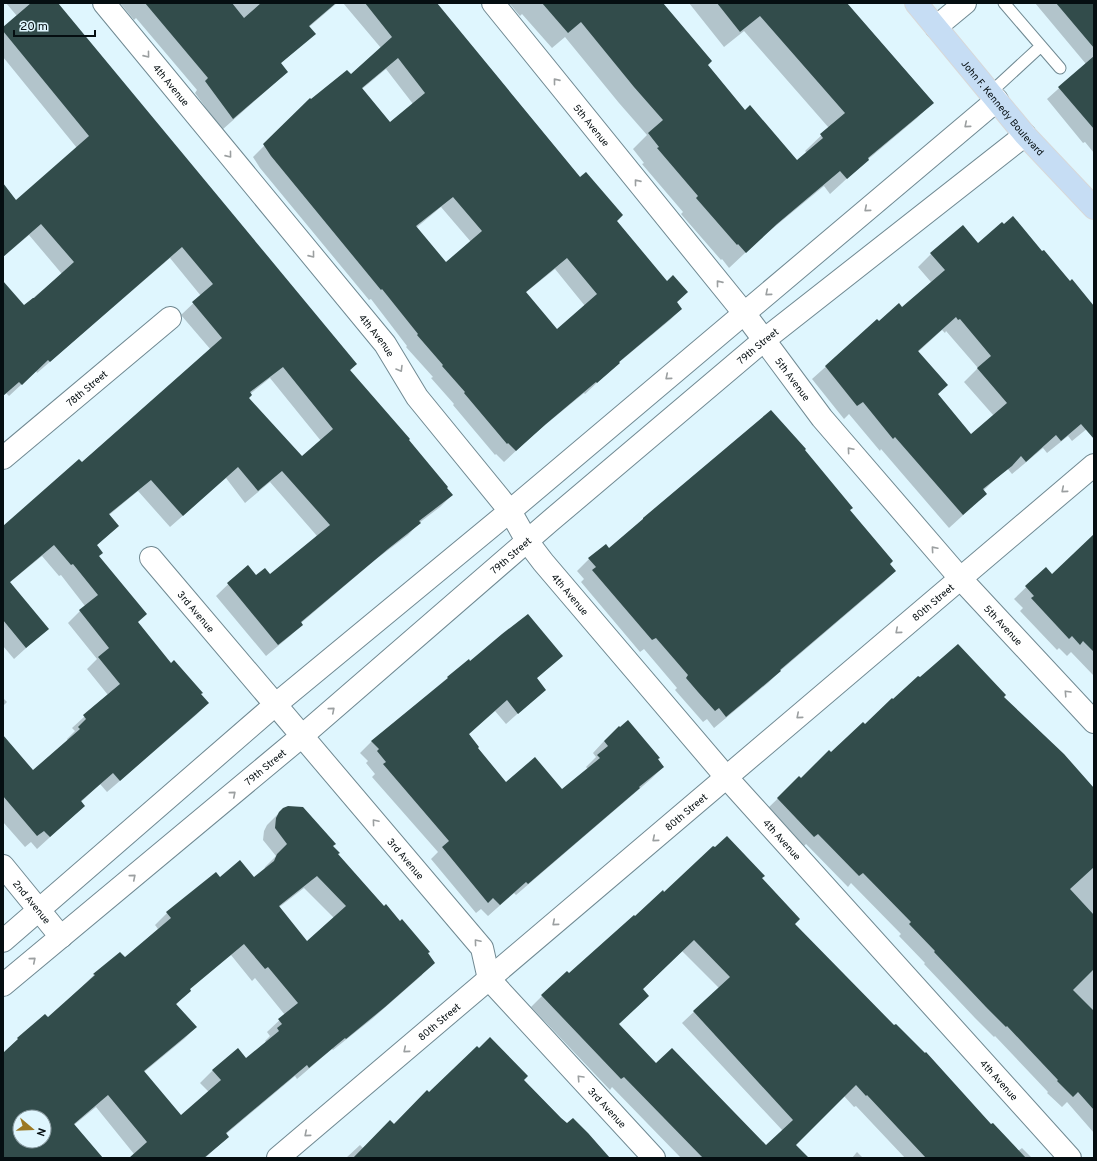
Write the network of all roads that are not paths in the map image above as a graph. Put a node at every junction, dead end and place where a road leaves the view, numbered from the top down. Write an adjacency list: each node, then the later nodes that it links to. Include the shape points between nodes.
1 (104, 3): 17 (street, 4th Avenue, one-way to 17, via 385,344 417,397)
2 (493, 3): 12 (street, 5th Avenue, one-way to 2)
3 (916, 3): 6 (main road, John F. Kennedy Boulevard)
4 (965, 3): 6 (street)
5 (1004, 3): 7 (lane)
6 (936, 27): 9 (main road, John F. Kennedy Boulevard)
7 (1041, 46): 8 (lane); 9 (lane)
8 (1060, 68)
9 (993, 97): 10 (main road, John F. Kennedy Boulevard); 12 (street, one-way to 12)
10 (1026, 135): 11 (main road, John F. Kennedy Boulevard); 14 (street, 79th Street)
11 (1094, 208)
12 (744, 313): 14 (street, 5th Avenue); 17 (street, one-way to 17)
13 (170, 318): 15 (street, 78th Street)
14 (764, 340): 18 (street, 79th Street); 20 (street, 5th Avenue, one-way to 14, via 822,418)
15 (3, 458)
16 (1094, 465): 20 (street, 80th Street, one-way to 20)
17 (510, 511): 18 (street, 4th Avenue); 21 (street)
18 (527, 541): 23 (street, 79th Street, one-way to 18); 24 (street, 4th Avenue)
19 (151, 558): 21 (street, 3rd Avenue)
20 (960, 578): 22 (street, 5th Avenue, one-way to 20); 24 (street, 80th Street, one-way to 24)
21 (275, 705): 23 (street, 3rd Avenue); 26 (street)
22 (1094, 722)
23 (302, 736): 27 (street, 79th Street, one-way to 23); 29 (street, 3rd Avenue, one-way to 23, via 482,948)
24 (727, 778): 29 (street, 80th Street, one-way to 29); 33 (street, 4th Avenue)
25 (3, 866): 26 (street, 2nd Avenue)
26 (39, 911): 27 (street, 2nd Avenue); 28 (street)
27 (61, 937): 30 (street, 79th Street, one-way to 27)
28 (3, 941)
29 (489, 979): 31 (street, 80th Street, one-way to 31); 32 (street, 3rd Avenue, one-way to 29)
30 (3, 985)
31 (278, 1158)
32 (654, 1158)
33 (1070, 1158)

